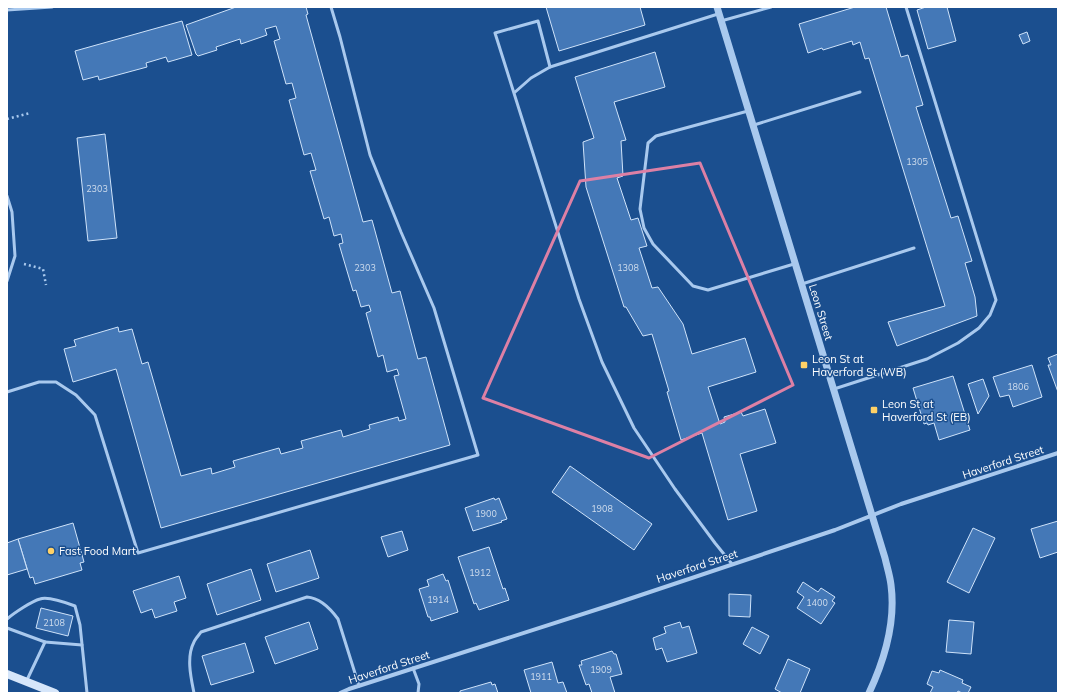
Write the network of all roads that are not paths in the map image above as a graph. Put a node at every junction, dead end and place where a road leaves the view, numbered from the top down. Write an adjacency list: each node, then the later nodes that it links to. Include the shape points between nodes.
1 (52, 7): 5 (lane)
2 (331, 7): 18 (lane, via 370,155 434,308 478,455 138,553 95,415 76,395 56,382 39,382)
3 (771, 7): 6 (lane)
4 (906, 7): 17 (lane, via 996,300 990,315 979,328 958,343 926,359)
5 (7, 10)
6 (719, 14): 7 (lane); 10 (street, Leon Street)
7 (550, 67): 9 (lane); 9 (lane, via 538,21 495,33)
8 (860, 92): 11 (lane)
9 (514, 93): 21 (lane, via 579,299 602,362 634,428 675,489)
10 (748, 111): 11 (street, Leon Street); 14 (lane, via 656,136 648,143 640,209 644,228 652,244 693,286 708,290)
11 (752, 125): 14 (street, Leon Street)
12 (7, 196): 15 (lane, via 12,212 14,256)
13 (914, 248): 16 (lane)
14 (794, 264): 16 (street, Leon Street)
15 (7, 281)
16 (800, 284): 17 (street, Leon Street)
17 (833, 390): 20 (street, Leon Street)
18 (7, 392)
19 (1058, 453): 20 (street, Haverford Street, via 901,504)
20 (872, 516): 21 (street, Haverford Street); 35 (street, Leon Street, via 891,585 892,607 891,630 886,650)
21 (732, 564): 26 (street, Haverford Street)
22 (7, 619): 25 (lane, via 41,598 61,601 75,606)
23 (7, 628): 24 (lane)
24 (45, 642): 25 (lane); 28 (lane)
25 (82, 645): 31 (lane)
26 (413, 668): 29 (street, Haverford Street); 34 (lane, via 419,684)
27 (7, 674): 28 (main road)
28 (26, 682): 30 (main road)
29 (359, 686): 32 (lane, via 338,619 332,610 314,598 307,597 201,632 193,643 190,656); 33 (street, Haverford Street)
30 (55, 693)
31 (87, 693)
32 (194, 693)
33 (340, 693)
34 (418, 693)
35 (868, 693)

